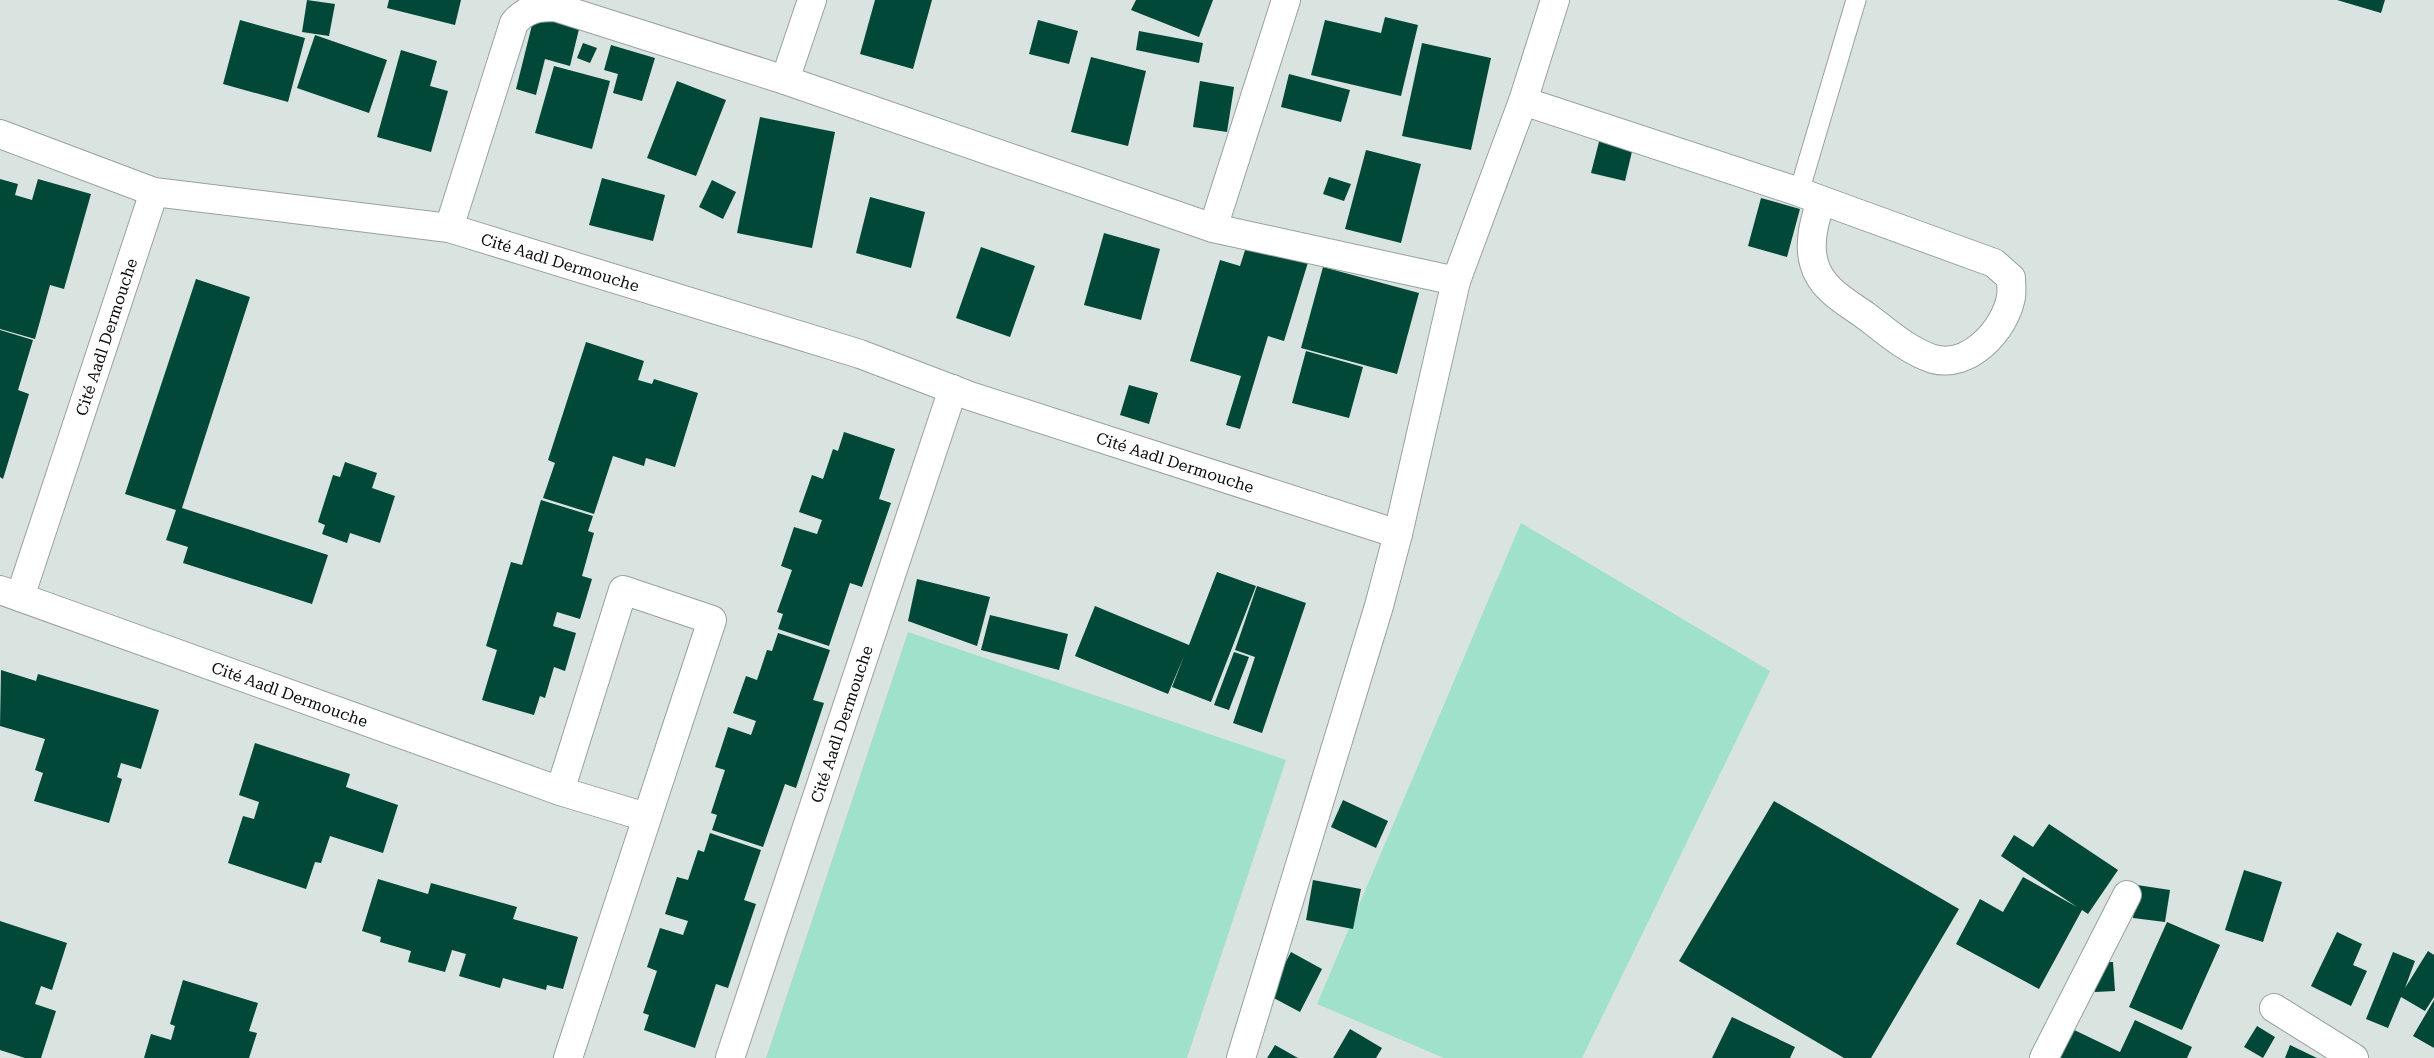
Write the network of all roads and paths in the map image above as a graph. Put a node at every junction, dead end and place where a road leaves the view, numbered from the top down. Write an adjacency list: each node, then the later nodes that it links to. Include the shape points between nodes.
1 (812, 0): 5 (street)
2 (1286, 0): 11 (street)
3 (1555, 0): 6 (street)
4 (1856, 0): 9 (lane)
5 (785, 80): 10 (street, via 574,11 537,7 523,13 514,23); 11 (street)
6 (1523, 101): 9 (street); 12 (street)
7 (0, 134): 8 (street, Cité Aadl Dermouche)
8 (154, 192): 10 (street, Cité Aadl Dermouche); 15 (street, Cité Aadl Dermouche)
9 (1810, 196): 9 (street, via 1994,263 2011,278 2011,297 2003,320 1981,347 1956,360 1934,359 1907,346 1825,287 1814,263)
10 (449, 228): 13 (street, Cité Aadl Dermouche, via 860,354)
11 (1213, 228): 12 (street)
12 (1456, 281): 14 (street)
13 (953, 389): 14 (street, Cité Aadl Dermouche); 21 (street, Cité Aadl Dermouche)
14 (1398, 534): 22 (street, via 1379,606)
15 (10, 594): 16 (street, Cité Aadl Dermouche)
16 (560, 791): 17 (street, Cité Aadl Dermouche); 17 (street, via 624,590 712,620)
17 (646, 817): 20 (street)
18 (2127, 895): 23 (street)
19 (2274, 1008): 24 (street)
20 (568, 1058)
21 (730, 1058)
22 (1240, 1058)
23 (2044, 1058)
24 (2354, 1058)

